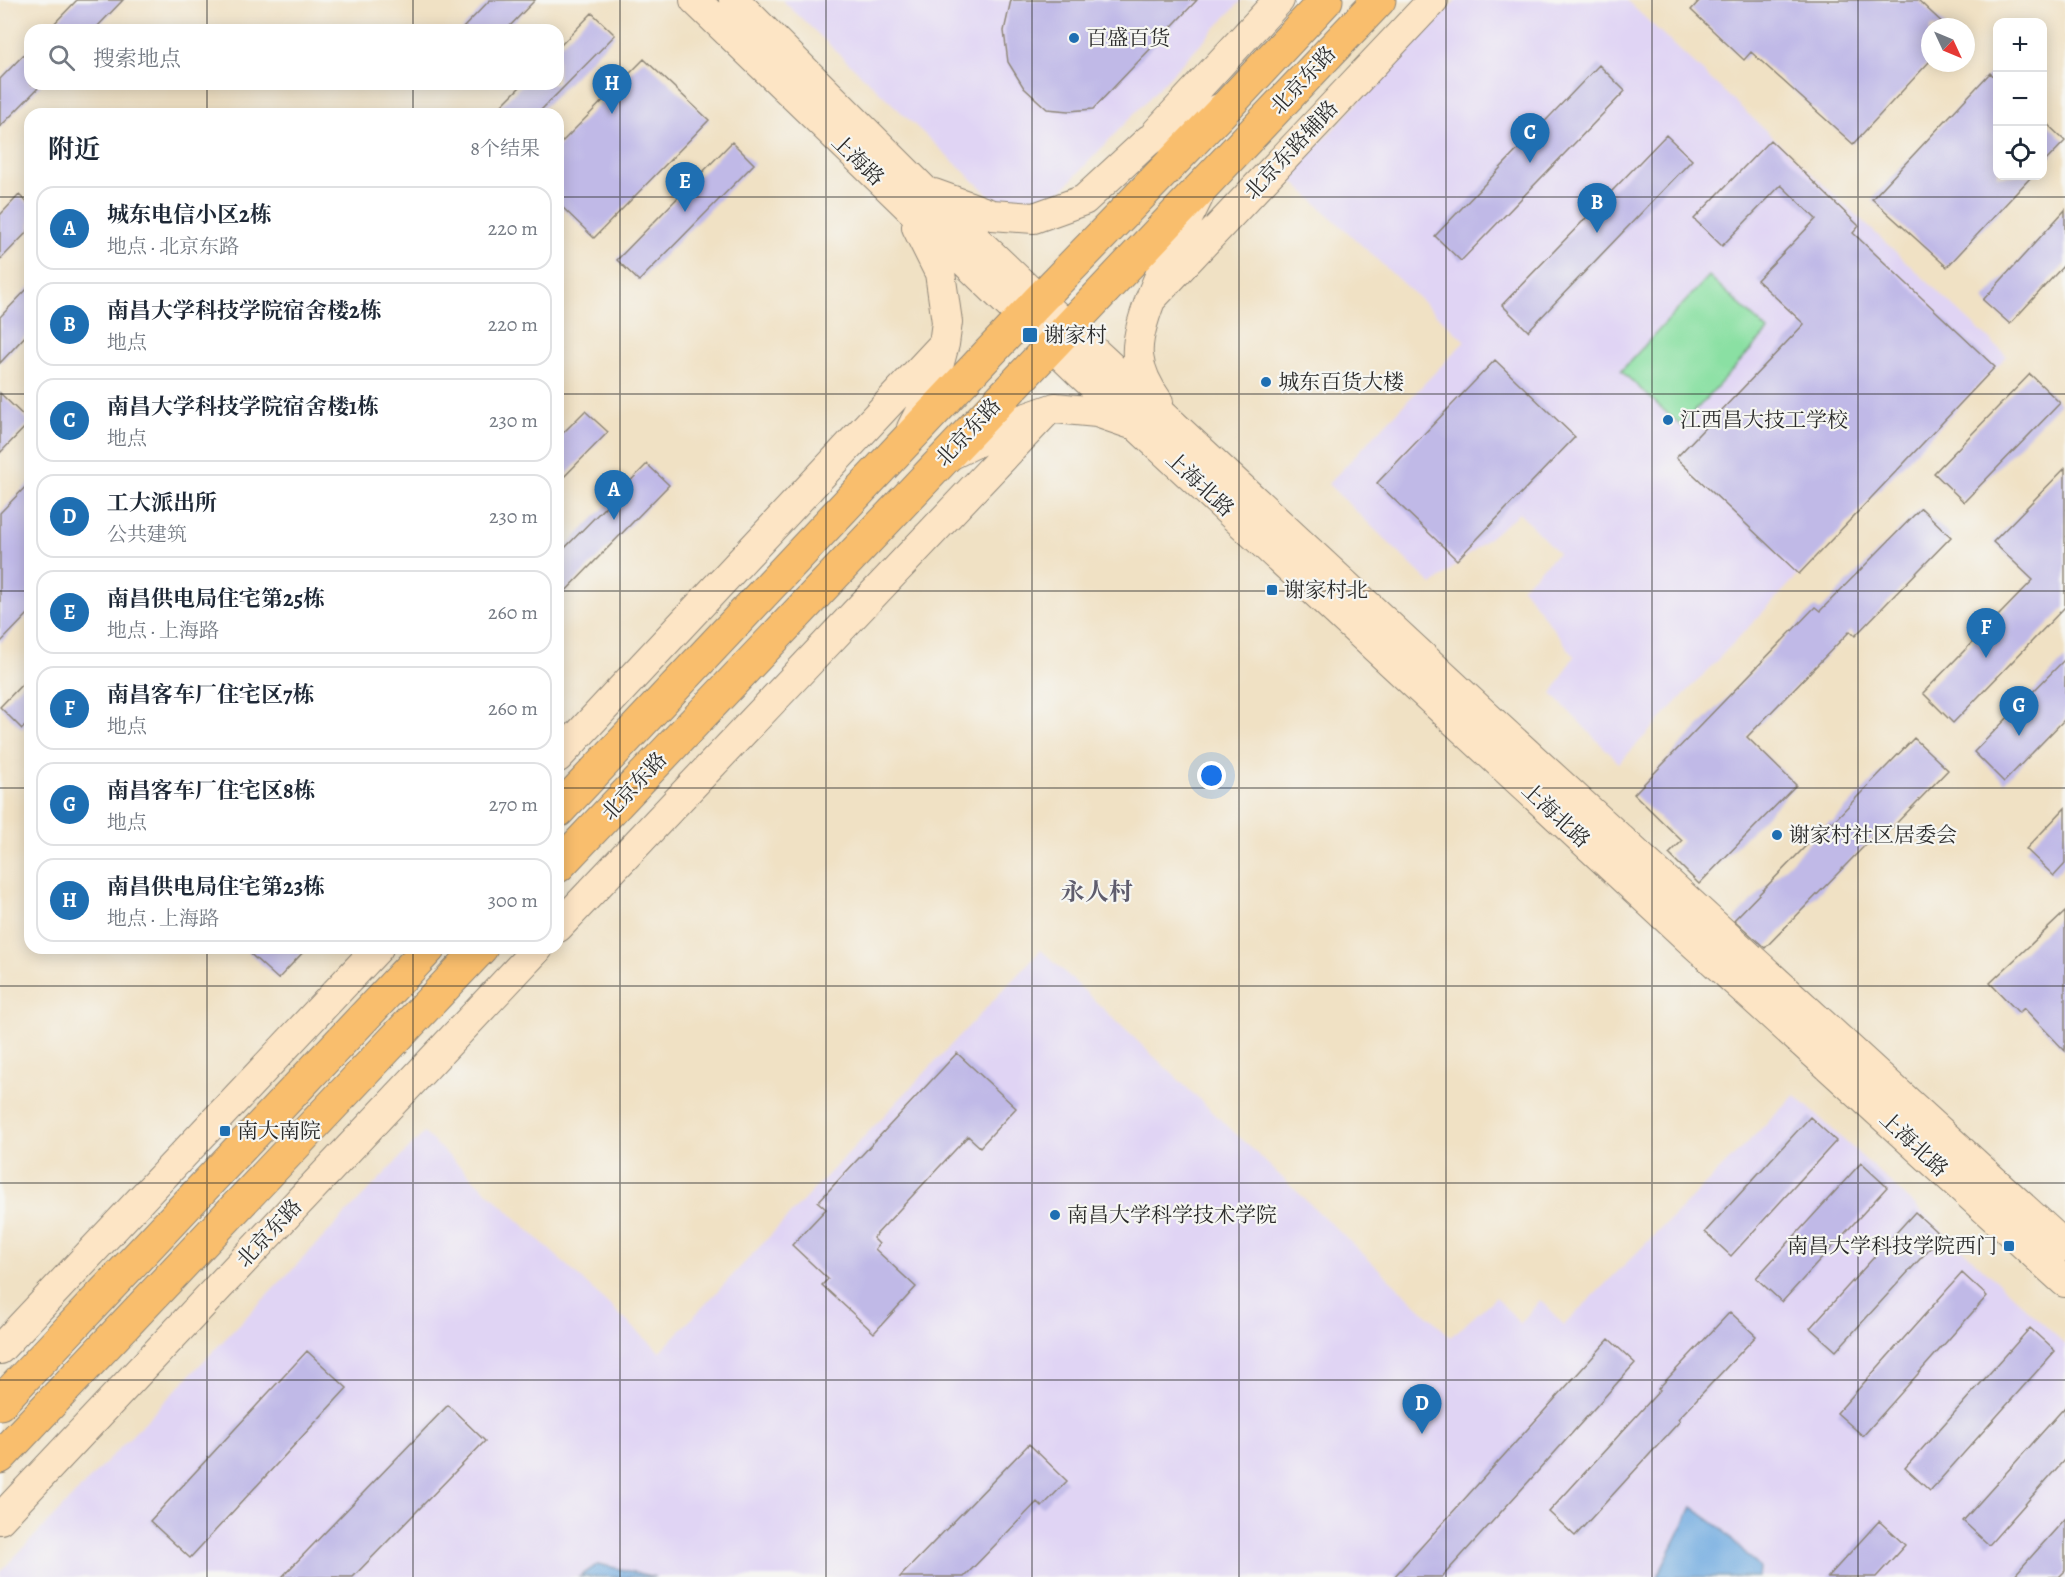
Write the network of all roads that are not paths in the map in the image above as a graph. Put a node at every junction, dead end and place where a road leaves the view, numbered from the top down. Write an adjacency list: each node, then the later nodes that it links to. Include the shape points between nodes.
1 (695, 0): 10 (main road, 上海路)
2 (734, 0): 10 (main road, 上海路)
3 (1280, 0): 8 (main road)
4 (1326, 0): 7 (main road, 北京东路)
5 (1379, 0): 9 (main road, 北京东路)
6 (1433, 0): 11 (main road, 北京东路辅路)
7 (1227, 106): 8 (main road); 12 (main road, 北京东路)
8 (1149, 140): 10 (main road, via 1084,200 1034,218 992,215)
9 (1204, 185): 11 (main road); 13 (main road, 北京东路)
10 (916, 199): 12 (main road, 上海路); 14 (main road, via 940,273 947,322)
11 (1150, 300): 17 (main road, via 1138,356 1145,383)
12 (1031, 310): 13 (main road, 上海路); 18 (main road, 北京东路)
13 (1060, 337): 16 (main road, 上海北路); 17 (main road, 上海北路); 19 (main road, 北京东路)
14 (944, 344): 18 (main road, via 932,389); 20 (main road)
15 (1046, 412): 16 (main road, via 1054,408 1097,412); 19 (main road); 23 (main road, 北京东路)
16 (1138, 426): 29 (main road, 上海北路, via 1689,939)
17 (1175, 427): 28 (main road, 上海北路)
18 (902, 447): 21 (main road, 北京东路)
19 (944, 458): 22 (main road, 北京东路)
20 (564, 751)
21 (564, 805)
22 (564, 860)
23 (564, 921)
24 (372, 954): 30 (main road)
25 (423, 954): 31 (main road)
26 (474, 954): 32 (main road, 北京东路)
27 (532, 954): 33 (main road, 北京东路)
28 (2065, 1246)
29 (2065, 1282)
30 (0, 1349)
31 (0, 1403)
32 (0, 1457)
33 (0, 1519)

